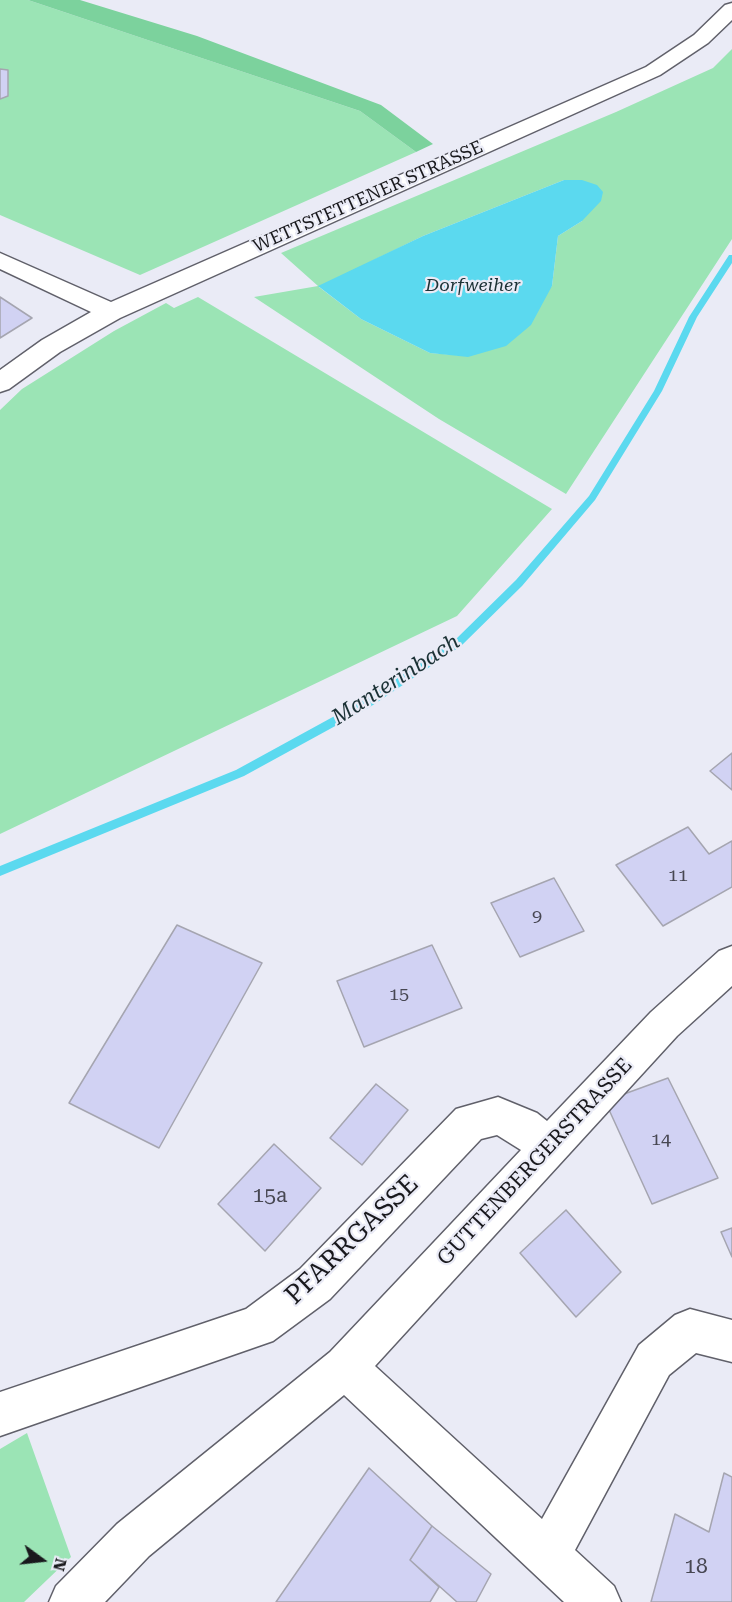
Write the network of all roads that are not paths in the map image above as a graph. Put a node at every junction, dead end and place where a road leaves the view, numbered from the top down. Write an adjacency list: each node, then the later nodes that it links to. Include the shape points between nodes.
1 (732, 9): 3 (street, WETTSTETTENER STRASSE, via 701,39 653,71)
2 (0, 260): 3 (street)
3 (111, 312): 4 (street, WETTSTETTENER STRASSE, via 51,346)
4 (0, 383)
5 (732, 963): 6 (street, GUTTENBERGERSTRASSE, via 664,1024)
6 (549, 1148): 8 (street, GUTTENBERGERSTRASSE); 9 (street, PFARRGASSE, via 523,1127 498,1116 470,1123 315,1284 258,1326)
7 (732, 1341): 10 (street, via 690,1330 654,1360)
8 (345, 1367): 10 (street); 11 (street, GUTTENBERGERSTRASSE, via 133,1540)
9 (0, 1414)
10 (547, 1556): 12 (street)
11 (72, 1602)
12 (598, 1602)

